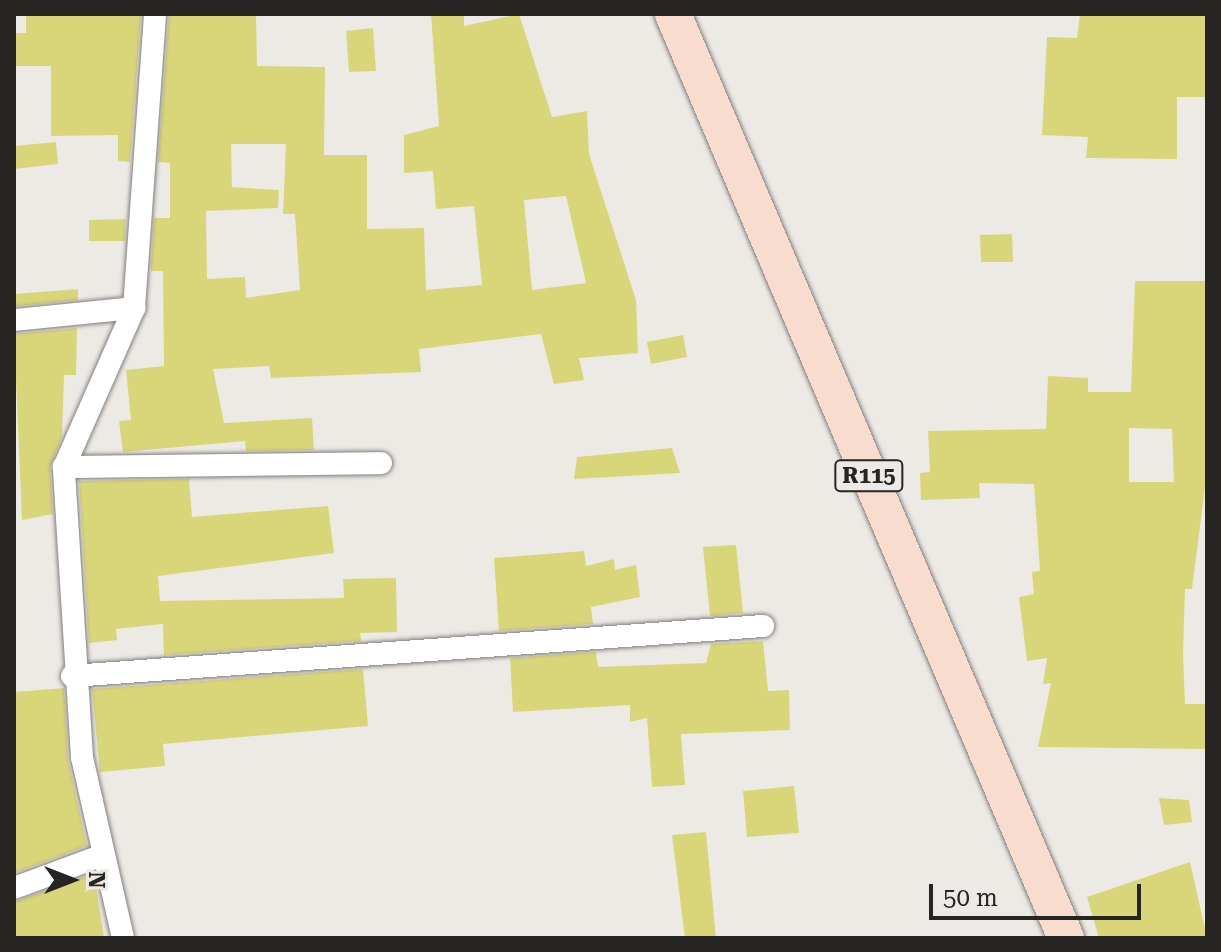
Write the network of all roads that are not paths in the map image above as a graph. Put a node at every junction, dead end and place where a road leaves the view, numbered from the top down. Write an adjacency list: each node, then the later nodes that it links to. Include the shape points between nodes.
1 (155, 14): 3 (street)
2 (673, 14): 12 (main road, R115)
3 (134, 308): 4 (street); 6 (street)
4 (14, 320)
5 (381, 463): 6 (street)
6 (64, 467): 8 (street)
7 (763, 626): 8 (street)
8 (72, 676): 9 (street)
9 (103, 855): 10 (street); 11 (street)
10 (14, 888)
11 (123, 938)
12 (1066, 938)

